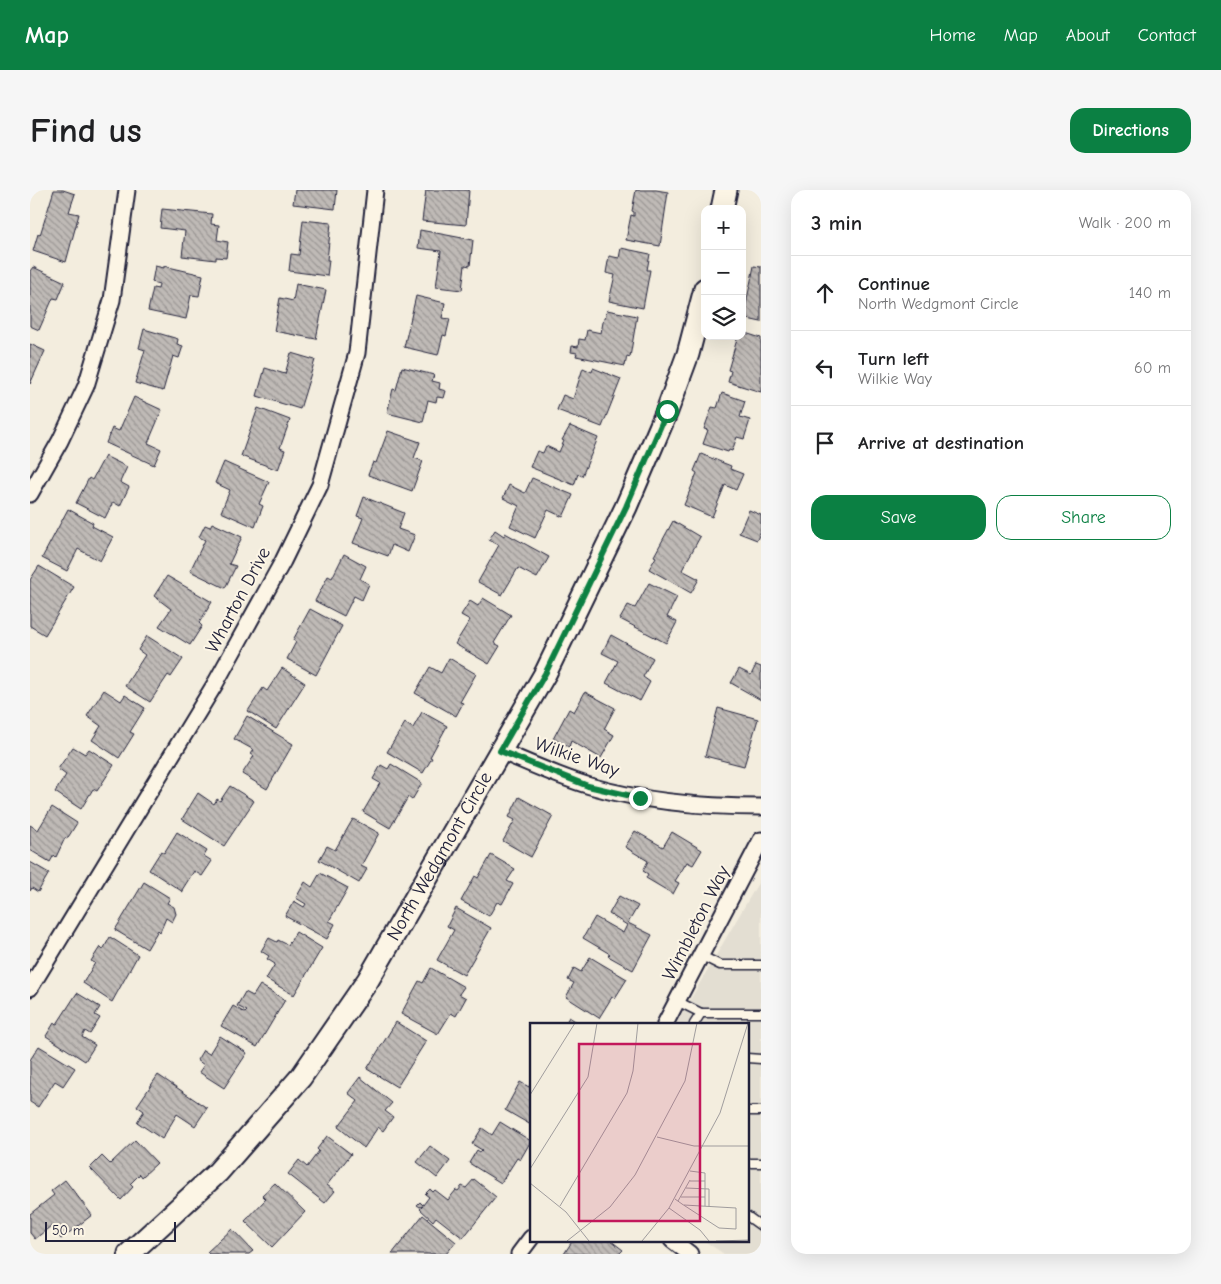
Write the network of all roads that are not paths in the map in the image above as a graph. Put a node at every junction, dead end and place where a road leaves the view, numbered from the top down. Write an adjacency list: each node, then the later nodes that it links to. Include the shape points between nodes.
1 (127, 190): 6 (street, via 112,300 86,386)
2 (375, 190): 12 (street, Wharton Drive, via 357,354 320,485 283,561 215,684)
3 (726, 190): 4 (street)
4 (723, 205)
5 (703, 295): 7 (street, North Wedgmont Circle, via 688,354 626,507 546,672)
6 (30, 494)
7 (500, 751): 8 (street, Wilkie Way, via 588,786 640,798 727,807); 28 (street, North Wedgmont Circle, via 368,980 301,1077 218,1172)
8 (761, 807)
9 (761, 840): 10 (street, Wimbleton Way)
10 (702, 956): 11 (lane, via 720,965); 13 (street, Wimbleton Way)
11 (761, 965)
12 (30, 988)
13 (677, 1002): 14 (lane); 16 (street, Wimbleton Way)
14 (701, 1013): 15 (lane); 17 (lane)
15 (761, 1013)
16 (666, 1023)
17 (695, 1023)
18 (748, 1058): 19 (lane)
19 (761, 1059)
20 (748, 1111): 21 (lane)
21 (761, 1111)
22 (748, 1163): 23 (lane)
23 (761, 1163)
24 (748, 1217): 25 (lane)
25 (761, 1226)
26 (530, 1239): 29 (street)
27 (675, 1242): 30 (street)
28 (129, 1254)
29 (519, 1254)
30 (690, 1254)

